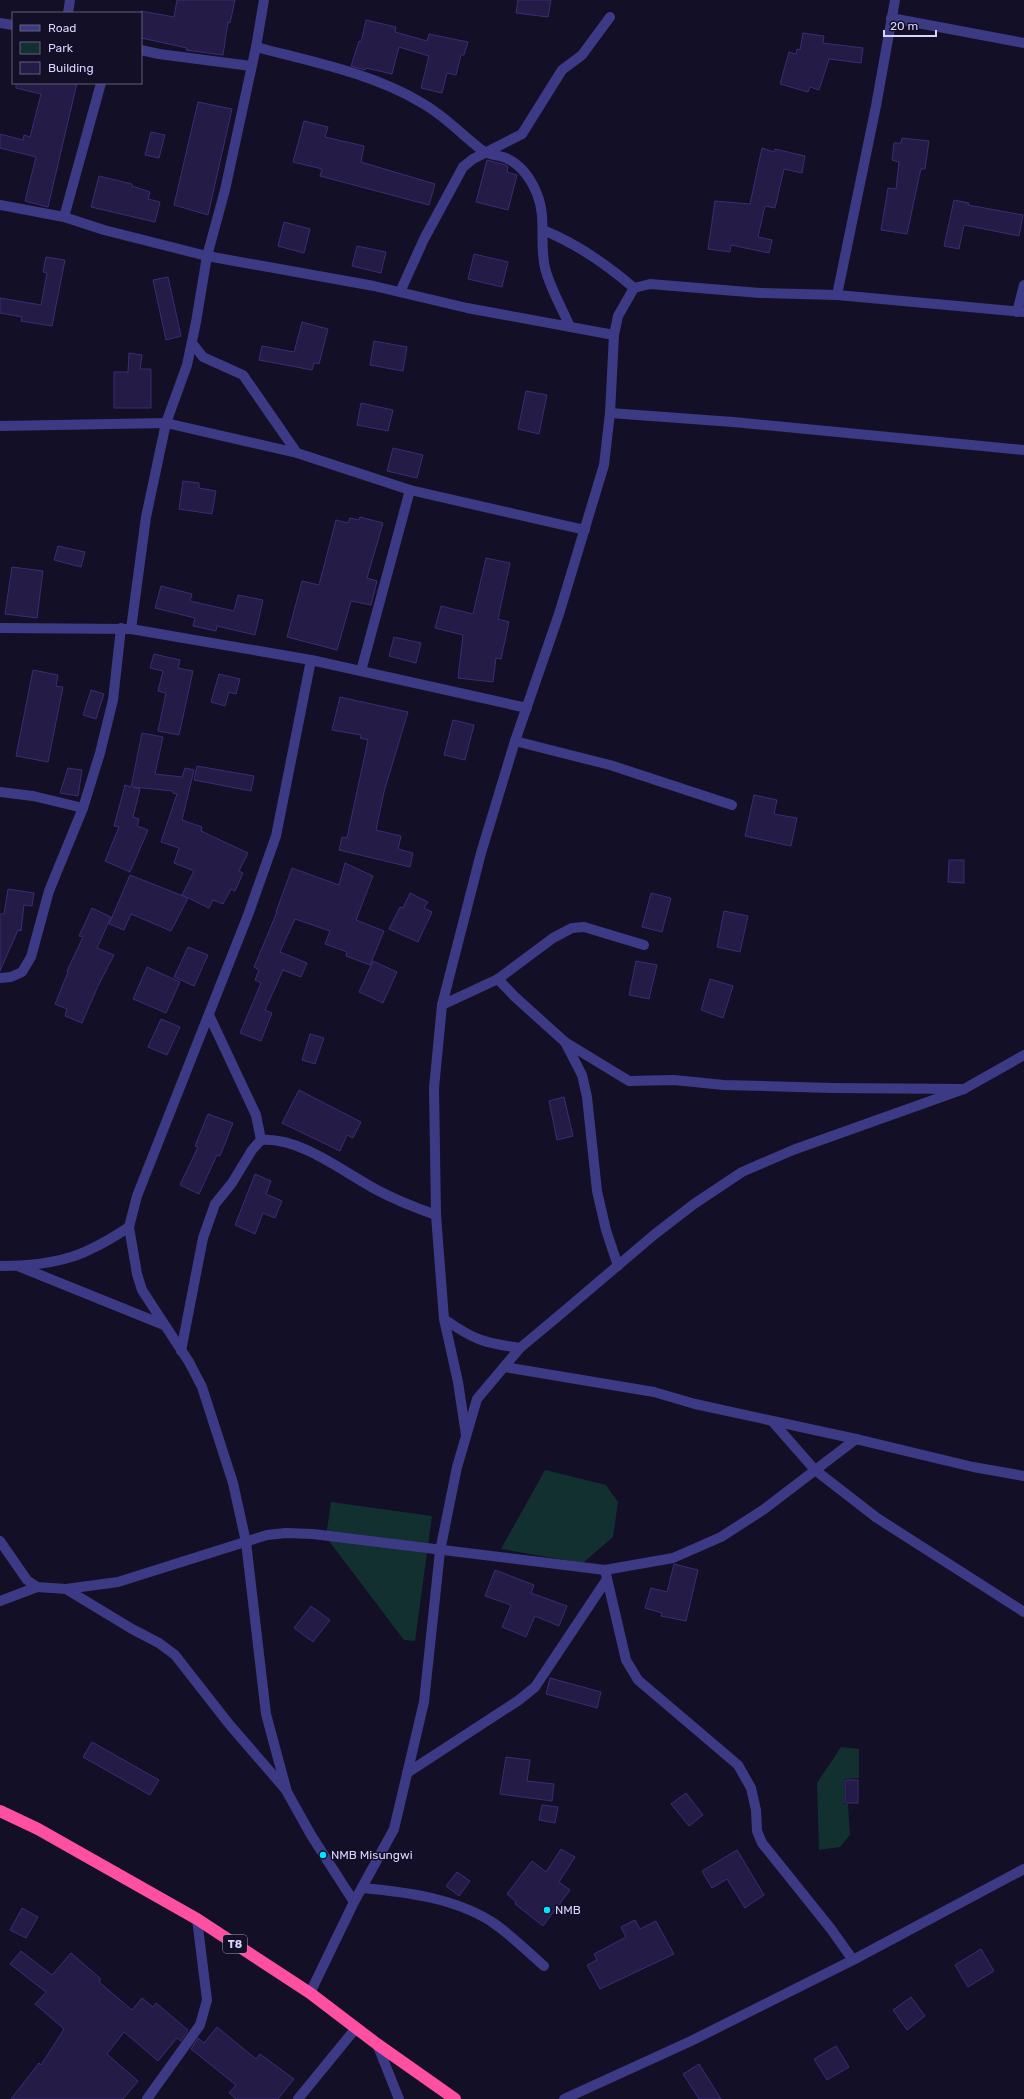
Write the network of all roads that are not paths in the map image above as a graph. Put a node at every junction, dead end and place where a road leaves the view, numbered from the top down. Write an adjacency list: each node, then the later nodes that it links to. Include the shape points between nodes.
1 (70, 0): 4 (street)
2 (264, 0): 10 (street)
3 (895, 0): 6 (street)
4 (68, 12)
5 (610, 17): 14 (street, via 582,55 562,70 522,134)
6 (891, 18): 9 (street); 22 (street, via 876,106)
7 (0, 23): 8 (street)
8 (12, 26)
9 (1024, 43)
10 (256, 47): 12 (street); 14 (street, via 332,67 402,92 454,125)
11 (142, 50): 12 (street)
12 (251, 66): 18 (street, via 225,190)
13 (101, 84): 16 (street)
14 (485, 153): 17 (street, via 516,163 526,174 543,209); 21 (street, via 463,167 455,179)
15 (0, 205): 16 (street)
16 (64, 217): 18 (street, via 104,230)
17 (543, 230): 20 (street, via 595,256); 24 (street, via 545,269)
18 (207, 256): 21 (street); 26 (street)
19 (1024, 286): 23 (street)
20 (634, 288): 22 (street, via 650,284 760,293); 25 (street, via 618,316)
21 (400, 292): 24 (street, via 466,308)
22 (837, 295): 23 (street)
23 (1020, 312)
24 (570, 326): 25 (street)
25 (614, 335): 27 (street)
26 (192, 342): 28 (street, via 187,365); 31 (street, via 203,357 243,375)
27 (610, 413): 30 (street); 33 (street, via 604,465)
28 (166, 423): 29 (street); 31 (street); 35 (street)
29 (0, 426)
30 (1024, 450)
31 (297, 453): 32 (street)
32 (410, 490): 33 (street); 37 (street)
33 (585, 530): 38 (street)
34 (0, 628): 35 (street)
35 (126, 628): 36 (street); 42 (street, via 113,700)
36 (311, 660): 37 (street); 47 (street, via 276,836)
37 (361, 671): 38 (street)
38 (527, 708): 39 (street)
39 (515, 741): 41 (street, via 610,766); 46 (street, via 481,853)
40 (0, 792): 42 (street, via 33,796)
41 (732, 805)
42 (83, 808): 44 (street, via 49,891 31,957 22,972)
43 (644, 945): 45 (street, via 584,927 572,928 553,938)
44 (0, 978)
45 (498, 979): 46 (street); 48 (street)
46 (442, 1005): 52 (street, via 434,1088)
47 (209, 1015): 51 (street, via 254,1110); 53 (street, via 137,1196)
48 (565, 1042): 50 (street, via 629,1081 674,1080 724,1085 832,1088); 56 (street, via 583,1082 600,1204)
49 (1024, 1055): 50 (street)
50 (964, 1089): 56 (street, via 793,1150 742,1172 694,1204)
51 (261, 1140): 52 (street, via 270,1139 295,1144 377,1190 407,1205); 60 (street, via 215,1204 203,1238)
52 (436, 1215): 57 (street)
53 (129, 1227): 55 (street, via 90,1250 56,1261); 58 (street, via 132,1254 142,1290)
54 (0, 1266): 55 (street)
55 (18, 1266): 58 (street)
56 (618, 1266): 59 (street)
57 (444, 1319): 59 (street, via 467,1336); 63 (street, via 458,1382)
58 (164, 1325): 60 (street)
59 (520, 1348): 61 (street)
60 (181, 1351): 68 (street, via 190,1362 202,1386 233,1482)
61 (504, 1367): 62 (street, via 654,1392); 63 (street, via 477,1399)
62 (772, 1421): 64 (street); 65 (street)
63 (466, 1435): 69 (street)
64 (856, 1439): 65 (street); 66 (street, via 973,1467)
65 (815, 1470): 70 (street, via 763,1510 721,1537 674,1558); 74 (street, via 877,1518)
66 (1024, 1476)
67 (0, 1541): 71 (street, via 26,1580)
68 (246, 1542): 69 (street, via 267,1535 313,1534); 72 (street, via 118,1582); 76 (street, via 266,1714)
69 (440, 1551): 70 (street); 75 (street, via 424,1702)
70 (606, 1574): 75 (street, via 535,1687); 82 (street, via 626,1660 638,1680 738,1765 751,1788 757,1831 762,1843)
71 (37, 1587): 72 (street); 73 (street)
72 (66, 1589): 76 (street, via 175,1655)
73 (0, 1601)
74 (1024, 1612)
75 (407, 1773): 79 (street, via 394,1829)
76 (287, 1792): 80 (street)
77 (0, 1811): 81 (highway, T8, via 38,1829)
78 (1024, 1869): 82 (street)
79 (362, 1888): 80 (street); 83 (street, via 391,1891 467,1909 495,1924)
80 (354, 1902): 84 (street)
81 (197, 1919): 84 (highway, T8); 87 (street, via 207,2000 200,2025)
82 (853, 1960): 91 (street, via 691,2041)
83 (544, 1966)
84 (310, 1993): 85 (highway, T8)
85 (356, 2028): 86 (highway, T8); 88 (street)
86 (377, 2044): 89 (street); 90 (highway, T8)
87 (147, 2099)
88 (298, 2099)
89 (399, 2099)
90 (455, 2099)
91 (564, 2099)

